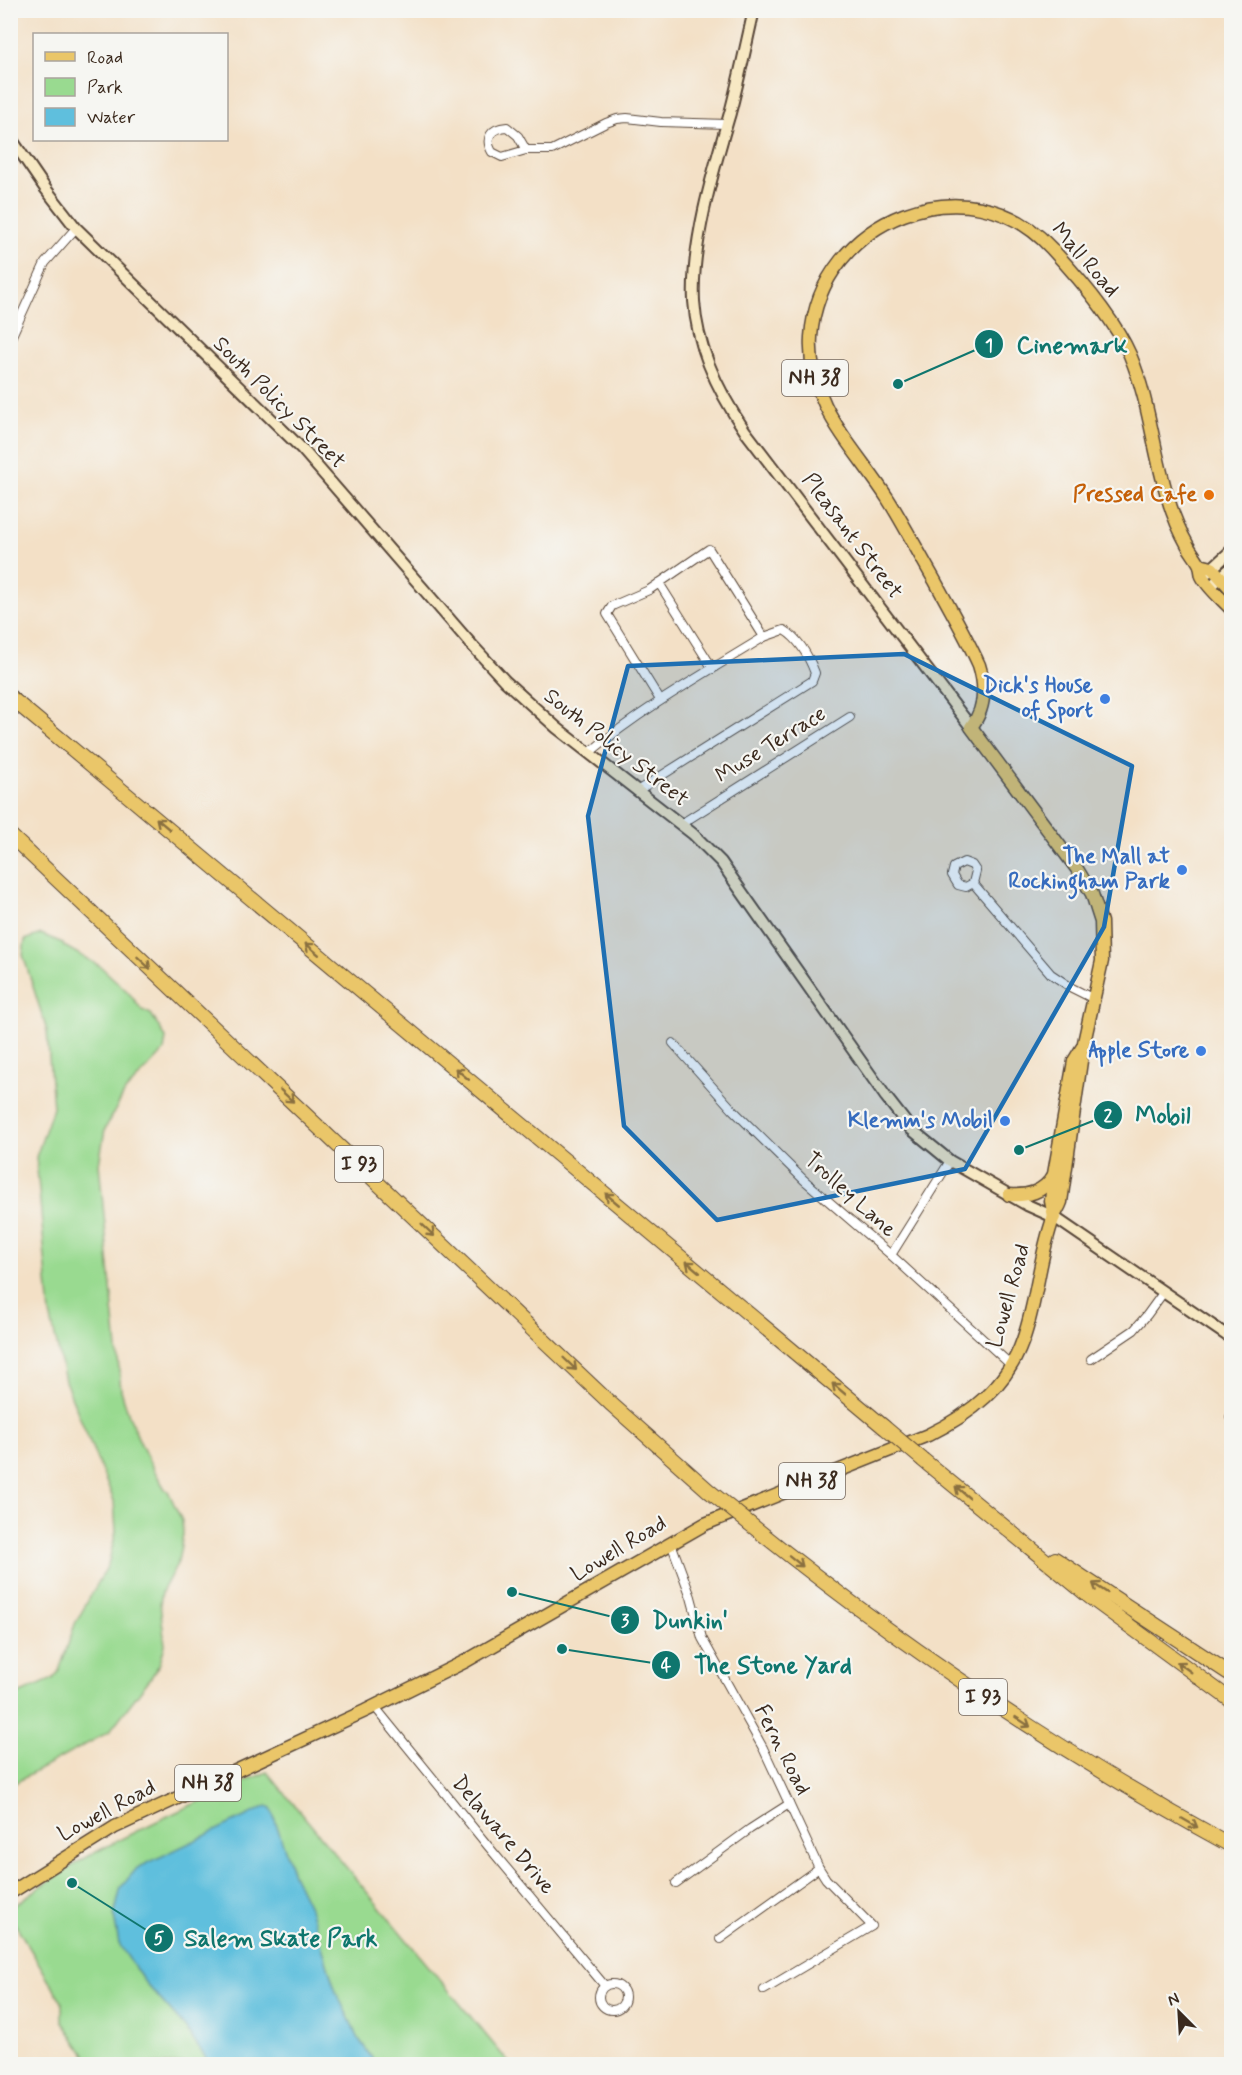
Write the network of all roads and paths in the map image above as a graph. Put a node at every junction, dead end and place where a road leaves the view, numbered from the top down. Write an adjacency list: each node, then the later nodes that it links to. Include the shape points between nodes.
1 (754, 10): 2 (street, Pleasant Street)
2 (727, 124): 4 (street, via 617,119 552,150); 18 (street, Pleasant Street, via 698,244 694,284 702,342 715,380 745,431)
3 (10, 137): 5 (street, South Policy Street)
4 (526, 150): 4 (street, via 508,157 496,156 489,147 489,135 507,127)
5 (76, 228): 6 (street, via 45,263); 19 (street, South Policy Street, via 302,449 498,674)
6 (10, 340)
7 (1232, 550): 9 (street)
8 (1232, 567): 9 (street)
9 (1209, 575): 11 (main road, Mall Road / NH 38); 12 (main road, Mall Road / NH 38); 18 (main road, Mall Road / NH 38, via 1185,541 1173,513 1130,354 1103,311 1049,245 1013,220 967,207 917,210 872,230 837,265 819,299 811,336 813,371 825,407 888,500 979,664 982,703 979,717)
10 (660, 583): 13 (street, via 709,549); 14 (street); 16 (street, via 612,606 607,614)
11 (1232, 590)
12 (1232, 610)
13 (764, 637): 14 (street); 20 (street, via 784,630 792,635 811,662 815,673 812,681)
14 (712, 669): 16 (street)
15 (10, 697): 38 (highway, one-way to 15, bridge)
16 (660, 700): 19 (street)
17 (850, 717): 21 (street, Muse Terrace)
18 (971, 727): 26 (main road, Pleasant Street / NH 38, via 1092,894 1101,922 1102,942)
19 (588, 753): 20 (street, South Policy Street)
20 (637, 791): 21 (street, South Policy Street)
21 (681, 824): 29 (street, South Policy Street, via 720,862 904,1121)
22 (10, 836): 25 (highway, I 93)
23 (10, 847): 25 (highway)
24 (973, 883): 26 (street, via 1051,974)
25 (115, 936): 44 (highway, I 93, one-way to 44, bridge, via 610,1403 709,1491 822,1582 963,1684 1073,1754)
26 (1094, 999): 28 (main road, Pleasant Street / NH 38)
27 (673, 1043): 33 (street, Trolley Lane, via 804,1180)
28 (1083, 1047): 30 (main road, Pleasant Street / NH 38, via 1074,1061); 32 (main road, Pleasant Street / NH 38, via 1061,1202)
29 (950, 1161): 31 (street, South Policy Street); 33 (street)
30 (1054, 1174): 31 (main road, via 1036,1193); 32 (main road, Pleasant Street / NH 38)
31 (1009, 1195): 32 (street, South Policy Street)
32 (1054, 1217): 34 (street, South Policy Street); 37 (main road, Lowell Road / NH 38, via 1023,1339)
33 (891, 1255): 37 (street, Trolley Lane)
34 (1163, 1293): 35 (street, South Policy Street); 36 (street, via 1134,1330)
35 (1232, 1339)
36 (1091, 1359)
37 (1011, 1365): 39 (main road, Lowell Road / NH 38, via 977,1406 940,1429 723,1516)
38 (1000, 1524): 40 (highway, one-way to 38); 41 (highway, one-way to 38, via 1115,1616)
39 (670, 1543): 42 (main road, Lowell Road / NH 38, via 500,1642); 43 (street, Fern Road, via 702,1638)
40 (1232, 1675)
41 (1232, 1701)
42 (375, 1707): 47 (main road, Lowell Road / NH 38, via 128,1821); 49 (street, Delaware Drive)
43 (789, 1804): 45 (street, Fern Road); 46 (street)
44 (1232, 1846)
45 (819, 1868): 48 (street); 50 (street, Fern Road, via 872,1926)
46 (676, 1883)
47 (10, 1893)
48 (720, 1939)
49 (605, 1986)
50 (765, 1990)

